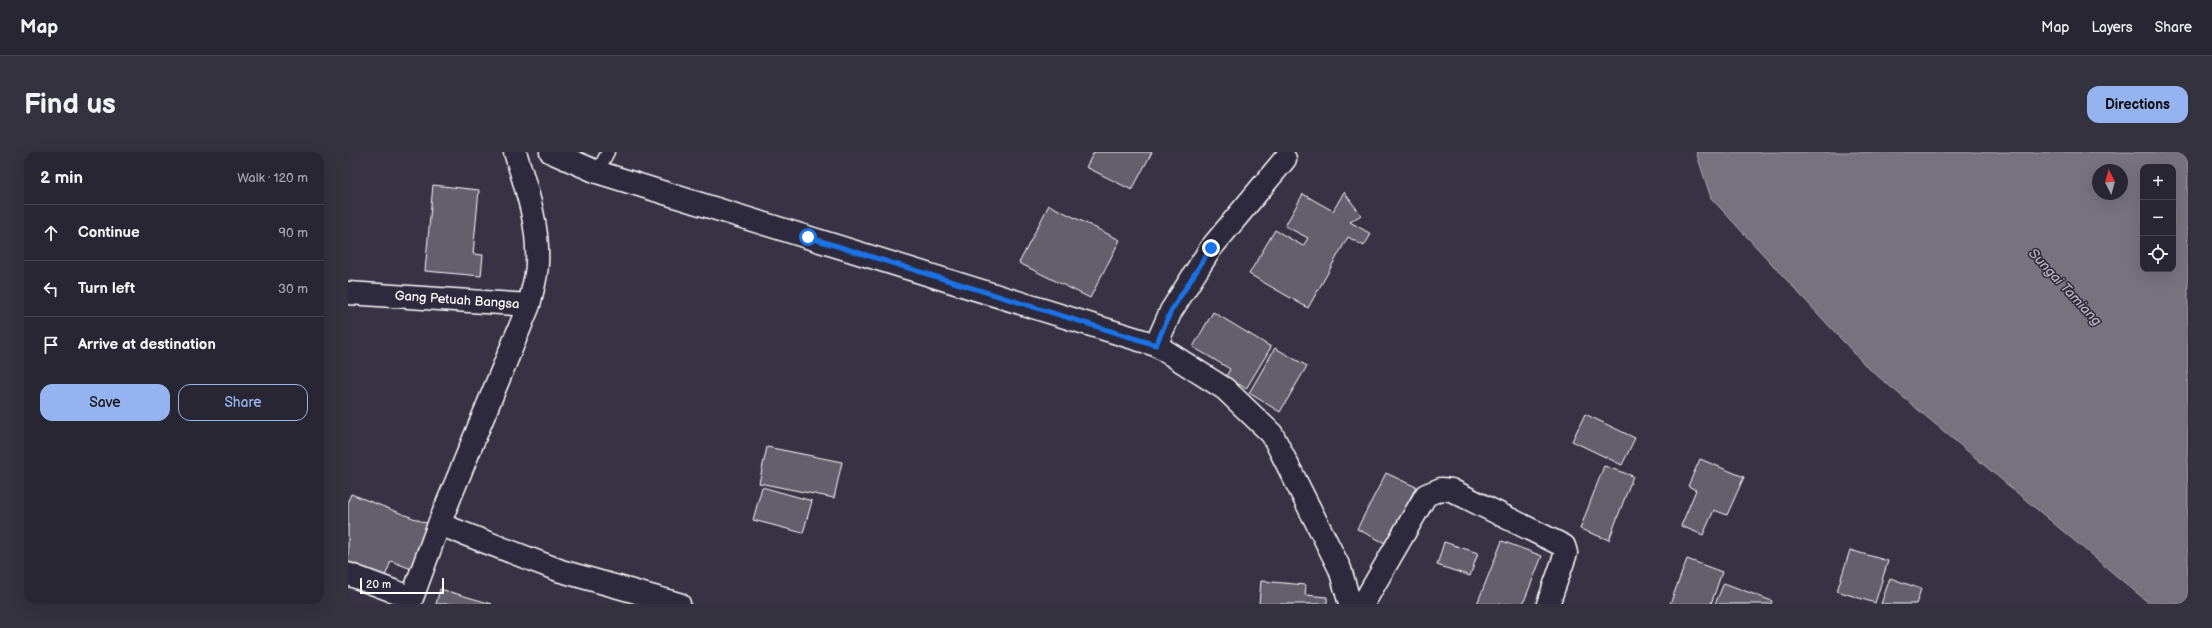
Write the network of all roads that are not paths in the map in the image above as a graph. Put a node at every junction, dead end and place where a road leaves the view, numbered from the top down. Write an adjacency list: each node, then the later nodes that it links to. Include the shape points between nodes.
1 (515, 152): 7 (street, Gang Petuah Bangsa, via 533,210 537,237 538,263)
2 (551, 152): 5 (street)
3 (608, 152): 5 (lane)
4 (1285, 159): 8 (street, via 1211,248 1171,311)
5 (597, 172): 8 (street)
6 (348, 293): 7 (street, Gang Petuah Bangsa)
7 (529, 305): 9 (street)
8 (1156, 345): 13 (street, via 1226,389 1272,434 1340,569)
9 (439, 524): 11 (street); 12 (street, via 562,571)
10 (348, 574): 11 (street)
11 (411, 601)
12 (679, 604)
13 (1350, 604)
14 (1363, 604): 15 (street, via 1426,495 1441,489 1451,490 1564,546 1566,553)
15 (1548, 604)

